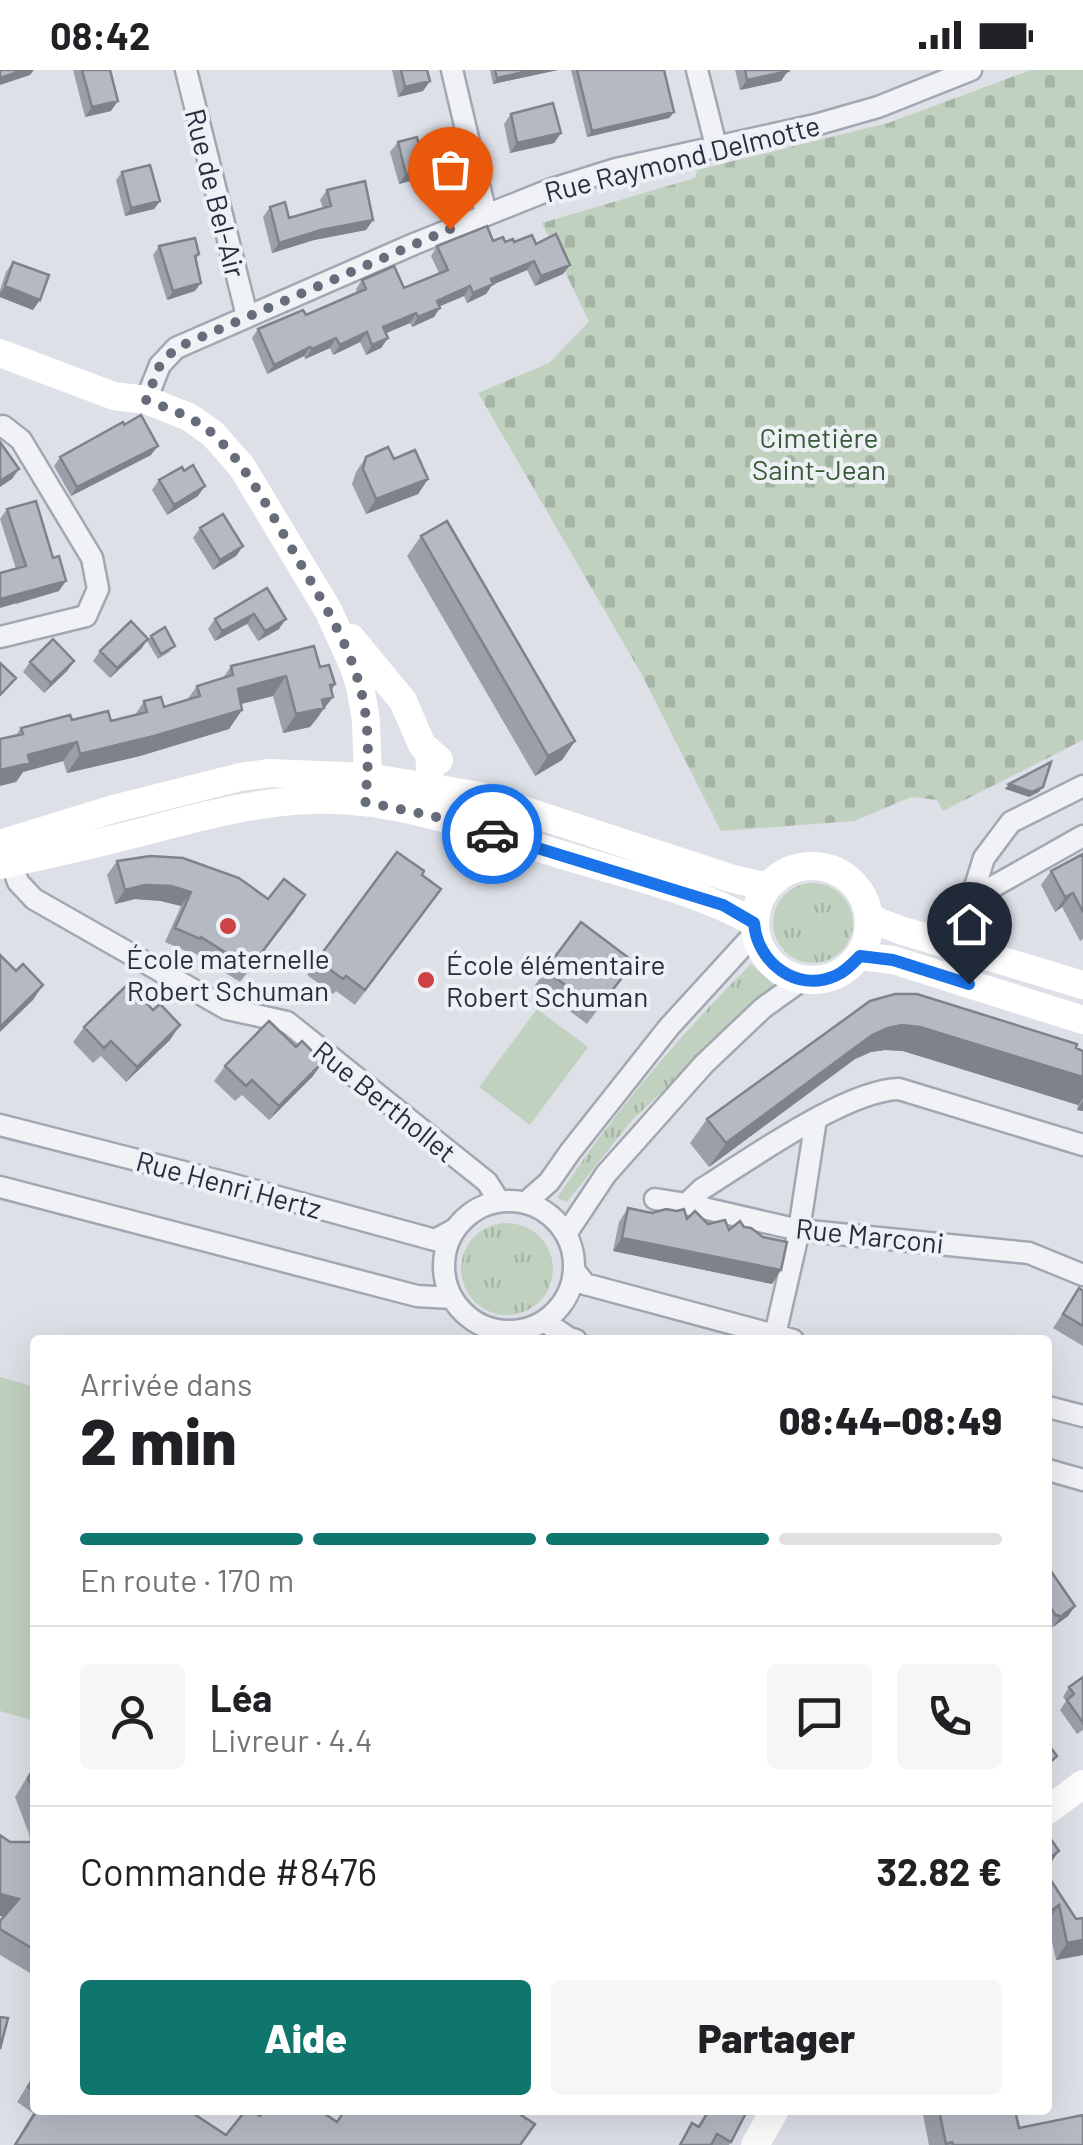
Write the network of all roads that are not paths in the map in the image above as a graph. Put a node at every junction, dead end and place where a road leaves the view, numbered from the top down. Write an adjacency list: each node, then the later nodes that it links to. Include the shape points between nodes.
1 (186, 70): 7 (street, Rue de Bel-Air)
2 (452, 70): 6 (street)
3 (697, 70): 5 (street)
4 (971, 70): 5 (street, Rue Raymond Delmotte, via 878,107)
5 (716, 146): 6 (street, Rue Raymond Delmotte, via 616,169)
6 (486, 214): 7 (street, Rue Raymond Delmotte)
7 (247, 316): 10 (street, Rue Raymond Delmotte, via 176,348 160,365)
8 (0, 336): 10 (main road, via 120,380)
9 (0, 353): 10 (main road, via 114,396)
10 (146, 400): 12 (main road, via 189,417 242,467)
11 (1, 426): 13 (street, via 21,440 92,558 98,589 86,616)
12 (328, 610): 14 (main road); 15 (main road, via 402,701)
13 (0, 637)
14 (365, 708): 16 (main road, via 348,750 328,764); 19 (main road)
15 (428, 750): 17 (main road); 20 (main road)
16 (290, 774): 19 (main road); 22 (main road, via 212,783 113,809)
17 (428, 786): 19 (main road); 20 (main road)
18 (1083, 786): 24 (street, via 1011,822 984,858)
19 (366, 789): 22 (main road); 26 (main road, via 723,905)
20 (480, 796): 23 (main road)
21 (1083, 836): 24 (street)
22 (4, 857): 37 (street, Rue Berthollet, via 34,899 228,1008 287,1022 488,1182)
23 (767, 887): 25 (main road, via 798,868 830,869 856,888); 26 (main road)
24 (973, 898): 27 (street)
25 (869, 918): 27 (main road); 28 (main road)
26 (755, 928): 29 (main road, via 771,964); 38 (street)
27 (958, 945): 30 (main road)
28 (860, 956): 29 (main road, via 834,976); 31 (main road, via 893,960)
29 (802, 980): 42 (street, via 704,1064 606,1174)
30 (1083, 985)
31 (1083, 1020)
32 (816, 1119): 34 (street, via 875,1092 899,1089); 39 (street); 41 (street)
33 (0, 1125): 40 (street, Rue Henri Hertz, via 435,1240)
34 (1083, 1145)
35 (0, 1187): 45 (street, via 417,1296)
36 (655, 1199): 39 (street, Rue Marconi)
37 (499, 1202): 38 (street); 40 (street, via 482,1206)
38 (525, 1203): 42 (street, via 548,1214)
39 (686, 1204): 41 (street, Rue Marconi)
40 (456, 1229): 45 (street, via 444,1263)
41 (799, 1230): 44 (street, Rue Marconi, via 1029,1253); 49 (street)
42 (566, 1234): 43 (street)
43 (574, 1270): 46 (street, via 559,1307); 48 (street, via 586,1284)
44 (1083, 1275)
45 (452, 1298): 46 (street, via 472,1320 500,1330)
46 (544, 1321): 47 (street)
47 (565, 1335)
48 (773, 1335)
49 (784, 1335)
50 (1052, 1408): 51 (street)
51 (1083, 1416)
52 (1052, 1471): 53 (street)
53 (1083, 1480)
54 (1083, 1784): 55 (main road)
55 (1052, 1807)
56 (772, 2115): 57 (main road)
57 (755, 2145)

